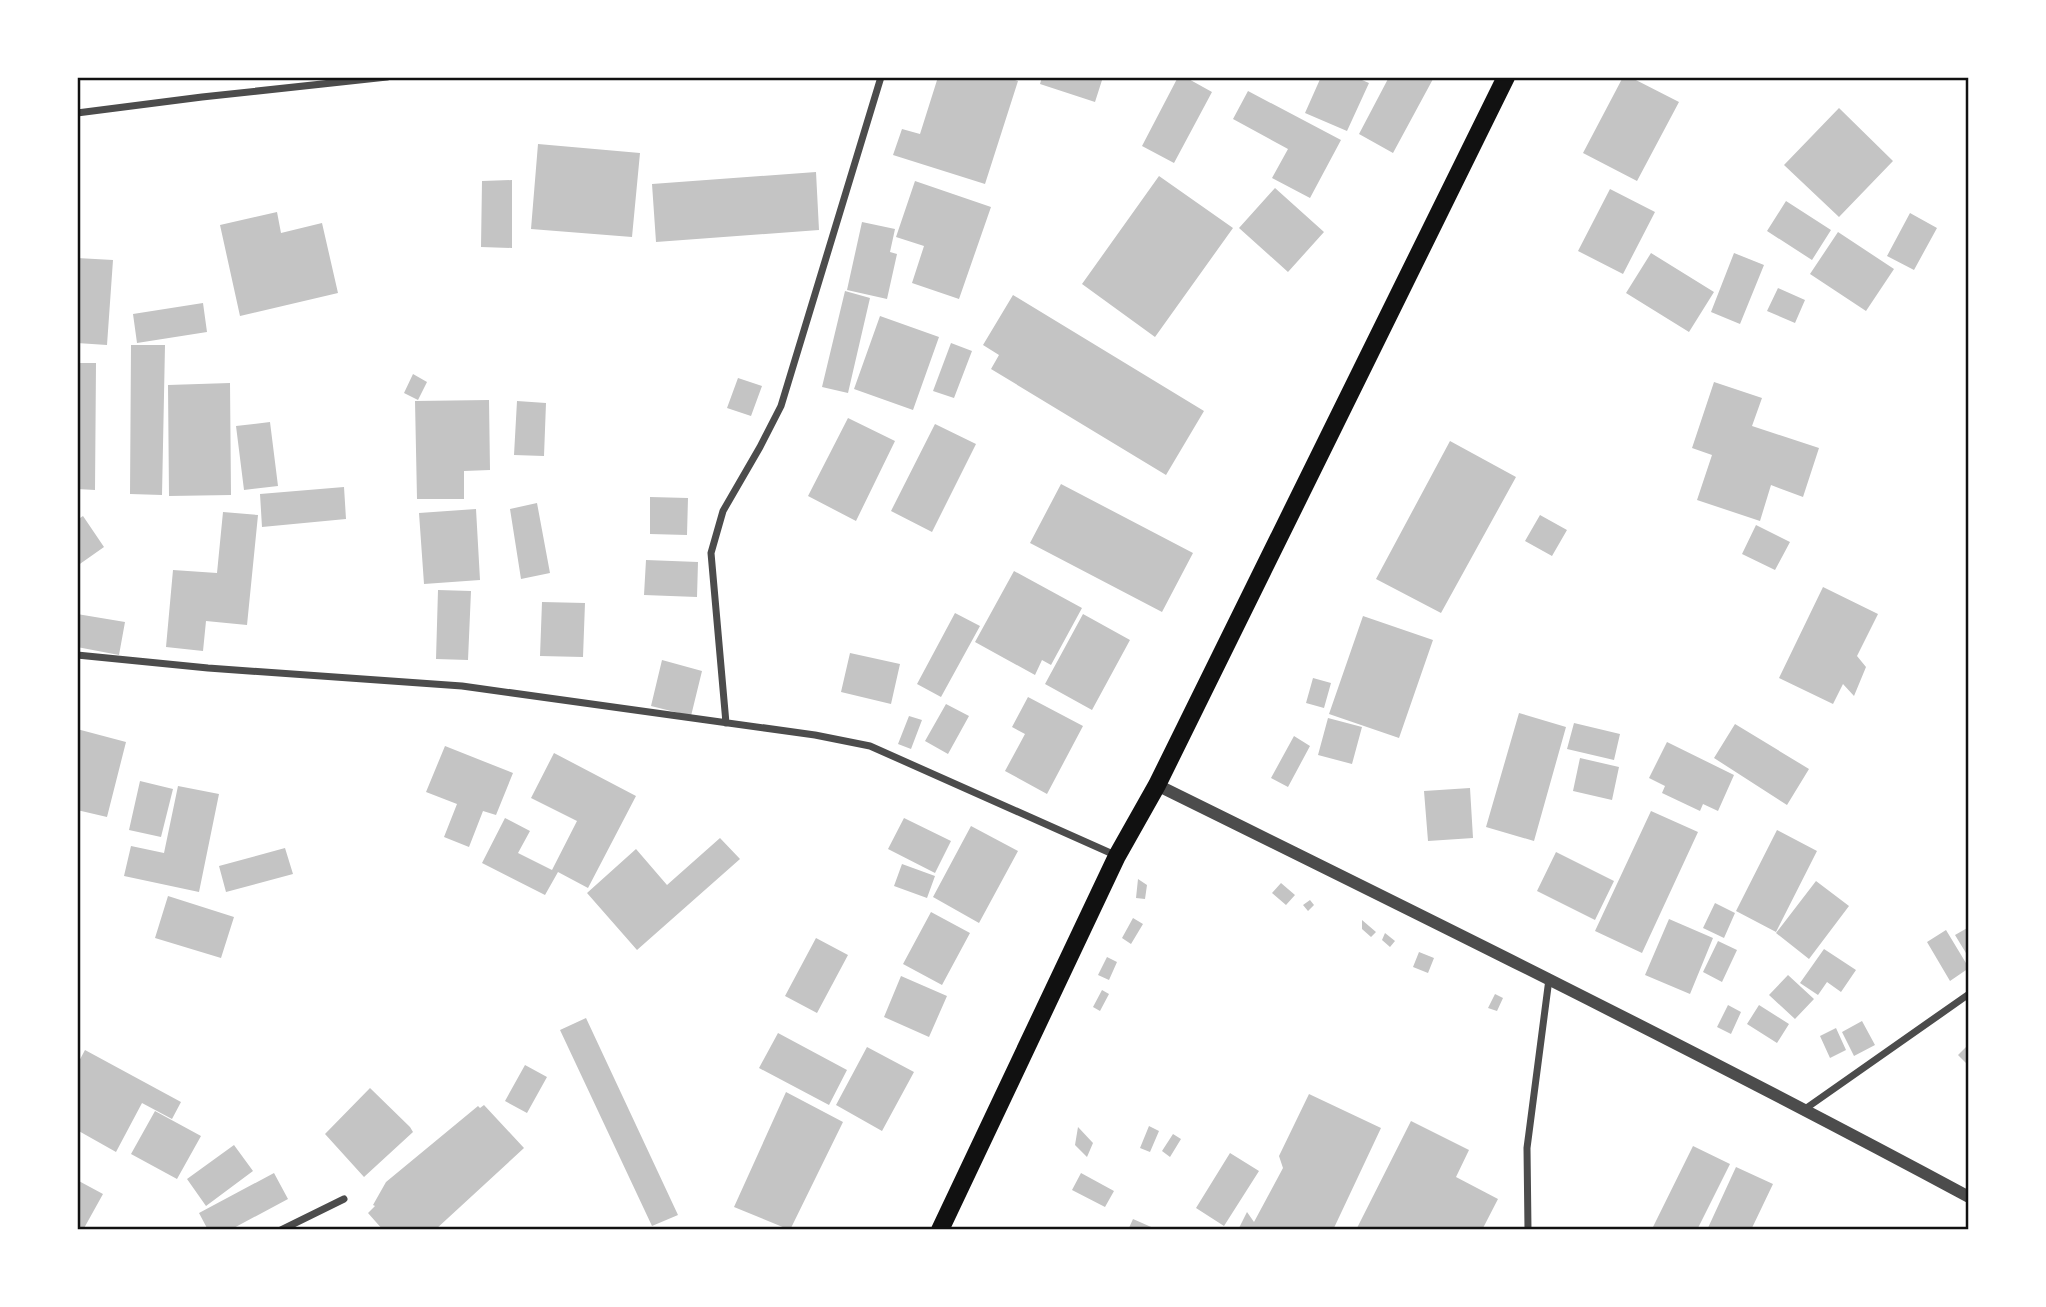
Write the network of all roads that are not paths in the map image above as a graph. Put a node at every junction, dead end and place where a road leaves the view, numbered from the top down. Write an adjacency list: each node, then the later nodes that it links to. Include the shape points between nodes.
1 (387, 77): 4 (street)
2 (881, 77): 6 (street, via 781,406 723,511 711,553)
3 (1506, 77): 7 (main road)
4 (77, 113)
5 (77, 655): 6 (street, via 462,686)
6 (726, 723): 8 (street, via 870,746)
7 (1157, 785): 8 (main road); 9 (street)
8 (1117, 856): 15 (main road)
9 (1549, 978): 11 (street); 16 (street, via 1527,1148)
10 (1969, 994): 11 (street)
11 (1805, 1109): 12 (street)
12 (1969, 1197)
13 (344, 1199): 14 (street)
14 (281, 1230)
15 (940, 1230)
16 (1528, 1230)

